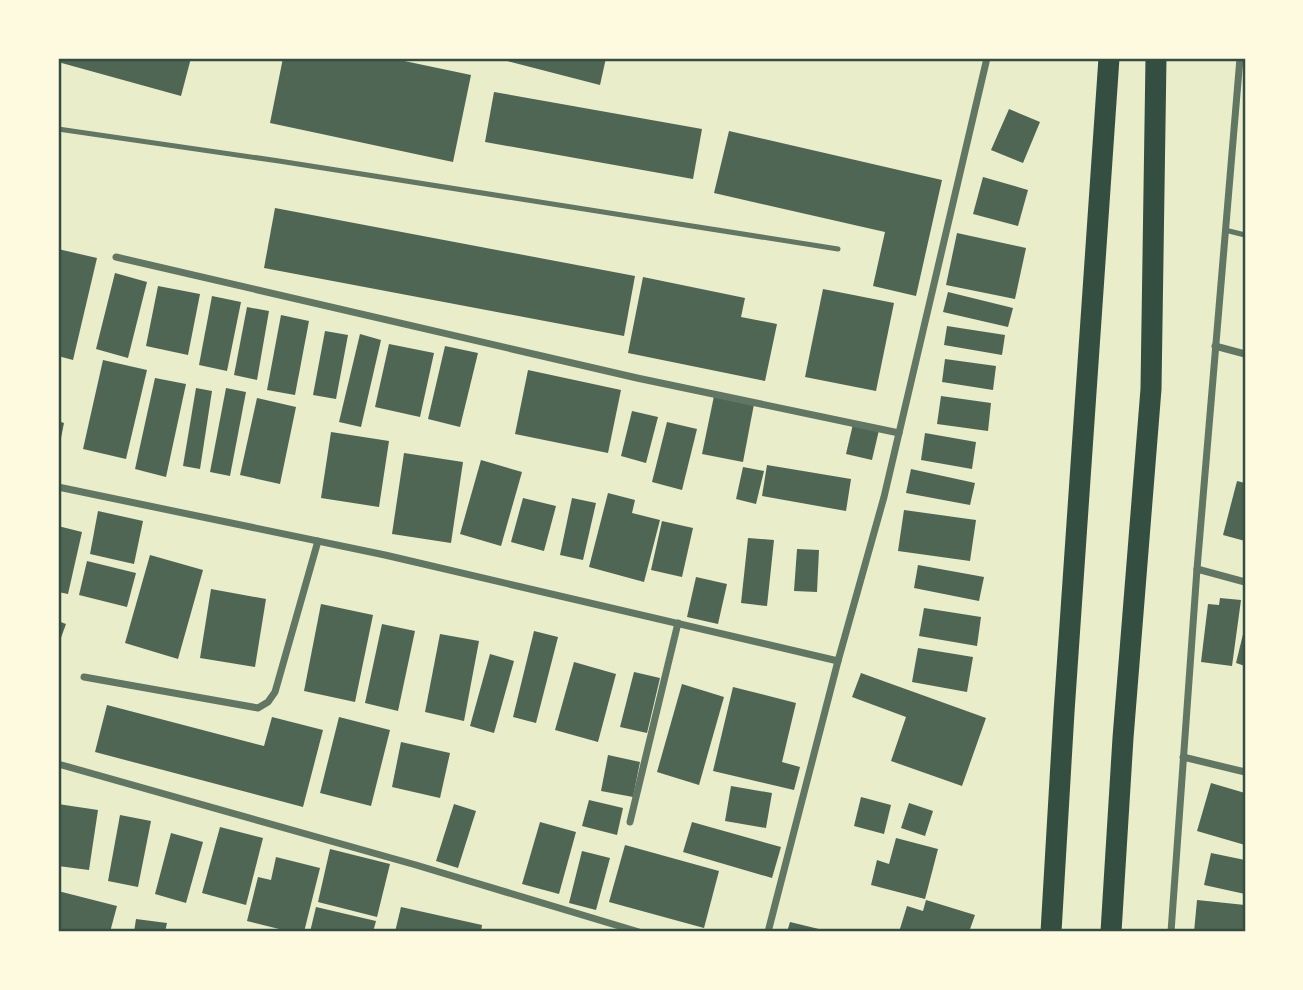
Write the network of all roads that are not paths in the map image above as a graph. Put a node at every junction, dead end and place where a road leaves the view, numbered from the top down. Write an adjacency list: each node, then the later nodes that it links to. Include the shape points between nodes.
1 (987, 58): 12 (street)
2 (1110, 58): 26 (highway)
3 (1156, 58): 27 (highway, via 1151,389)
4 (1240, 58): 6 (street)
5 (58, 129): 8 (lane)
6 (1225, 230): 7 (lane); 10 (street)
7 (1245, 235)
8 (838, 249)
9 (116, 257): 12 (street)
10 (1215, 346): 11 (street); 15 (street)
11 (1245, 354)
12 (899, 433): 18 (street)
13 (58, 487): 14 (street)
14 (318, 541): 17 (street); 19 (street, via 275,692 258,708)
15 (1197, 569): 16 (street); 20 (street)
16 (1245, 582)
17 (678, 623): 18 (street); 23 (street)
18 (838, 661): 25 (street)
19 (84, 677)
20 (1183, 757): 22 (street); 28 (street)
21 (58, 764): 24 (street)
22 (1245, 772)
23 (629, 822)
24 (639, 932)
25 (768, 932)
26 (1051, 932)
27 (1111, 932)
28 (1171, 932)

